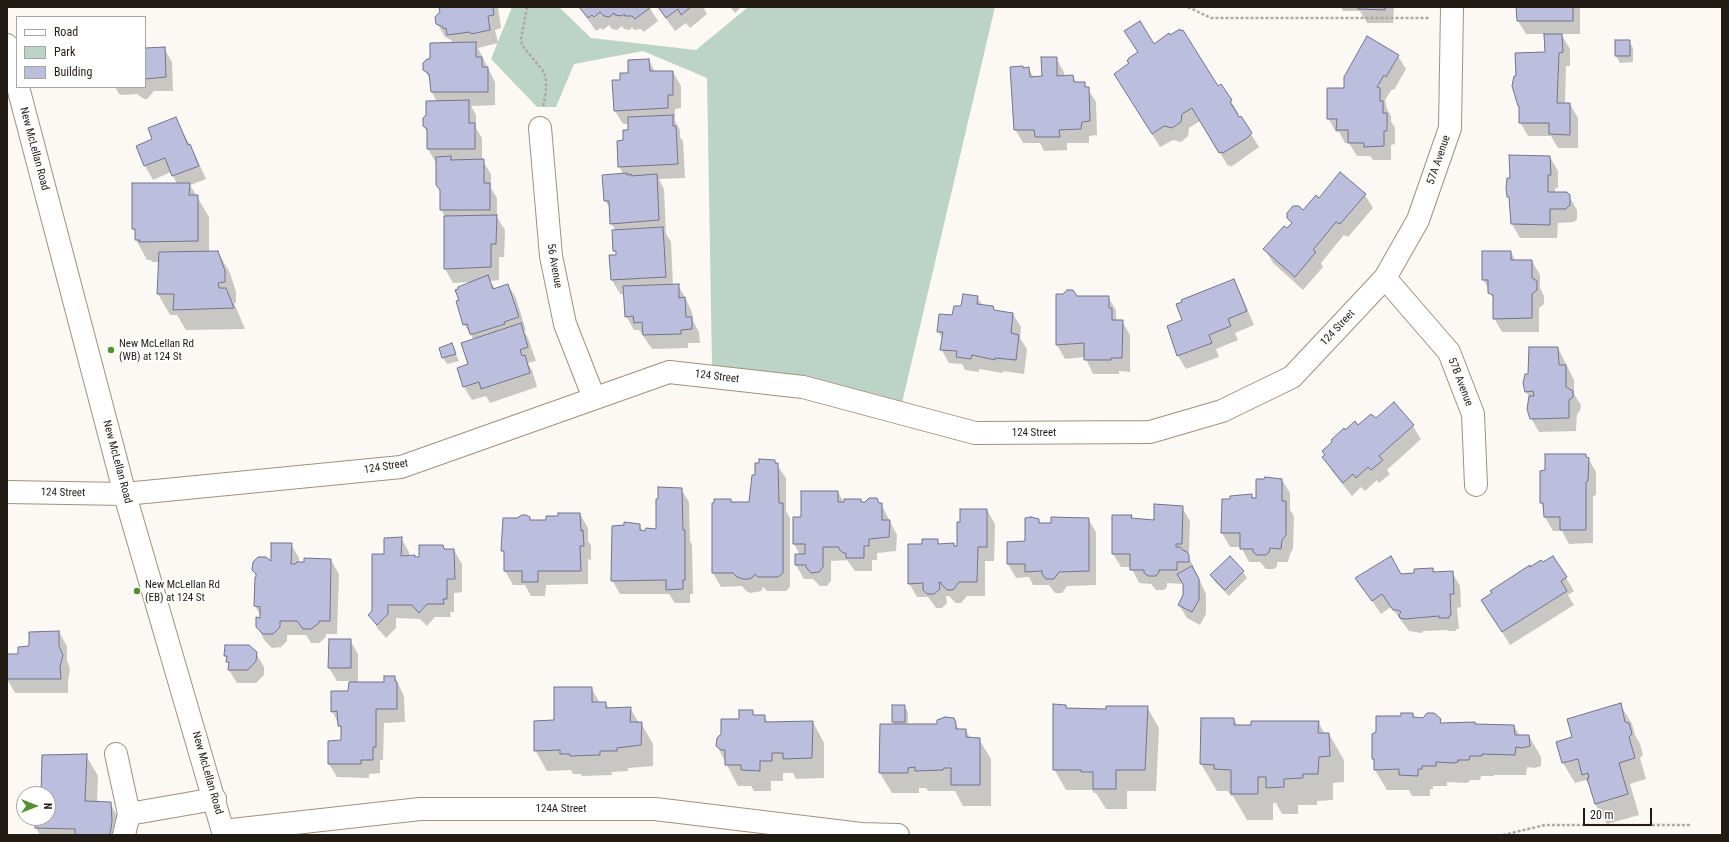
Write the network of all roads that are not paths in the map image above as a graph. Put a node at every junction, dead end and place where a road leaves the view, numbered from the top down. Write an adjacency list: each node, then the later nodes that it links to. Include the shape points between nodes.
1 (1452, 13): 6 (street, 57A Avenue, via 1450,128 1418,220)
2 (7, 45): 3 (street)
3 (16, 79)
4 (18, 88): 10 (street, New McLellan Road)
5 (540, 128): 7 (street, 56 Avenue, via 551,256 565,324)
6 (1385, 278): 7 (street, 124 Street, via 1292,377 1222,411 1150,432 975,433 803,387 669,372); 8 (street, 57B Avenue, via 1449,352 1473,414)
7 (594, 398): 10 (street, 124 Street, via 401,467)
8 (1476, 485)
9 (7, 492): 10 (street, 124 Street)
10 (125, 494): 12 (street, New McLellan Road)
11 (116, 754): 13 (street)
12 (215, 799): 13 (street); 14 (street, New McLellan Road)
13 (129, 814): 15 (street)
14 (224, 833): 16 (street, 124A Street, via 420,809 655,809 861,834)
15 (124, 835)
16 (898, 835)

